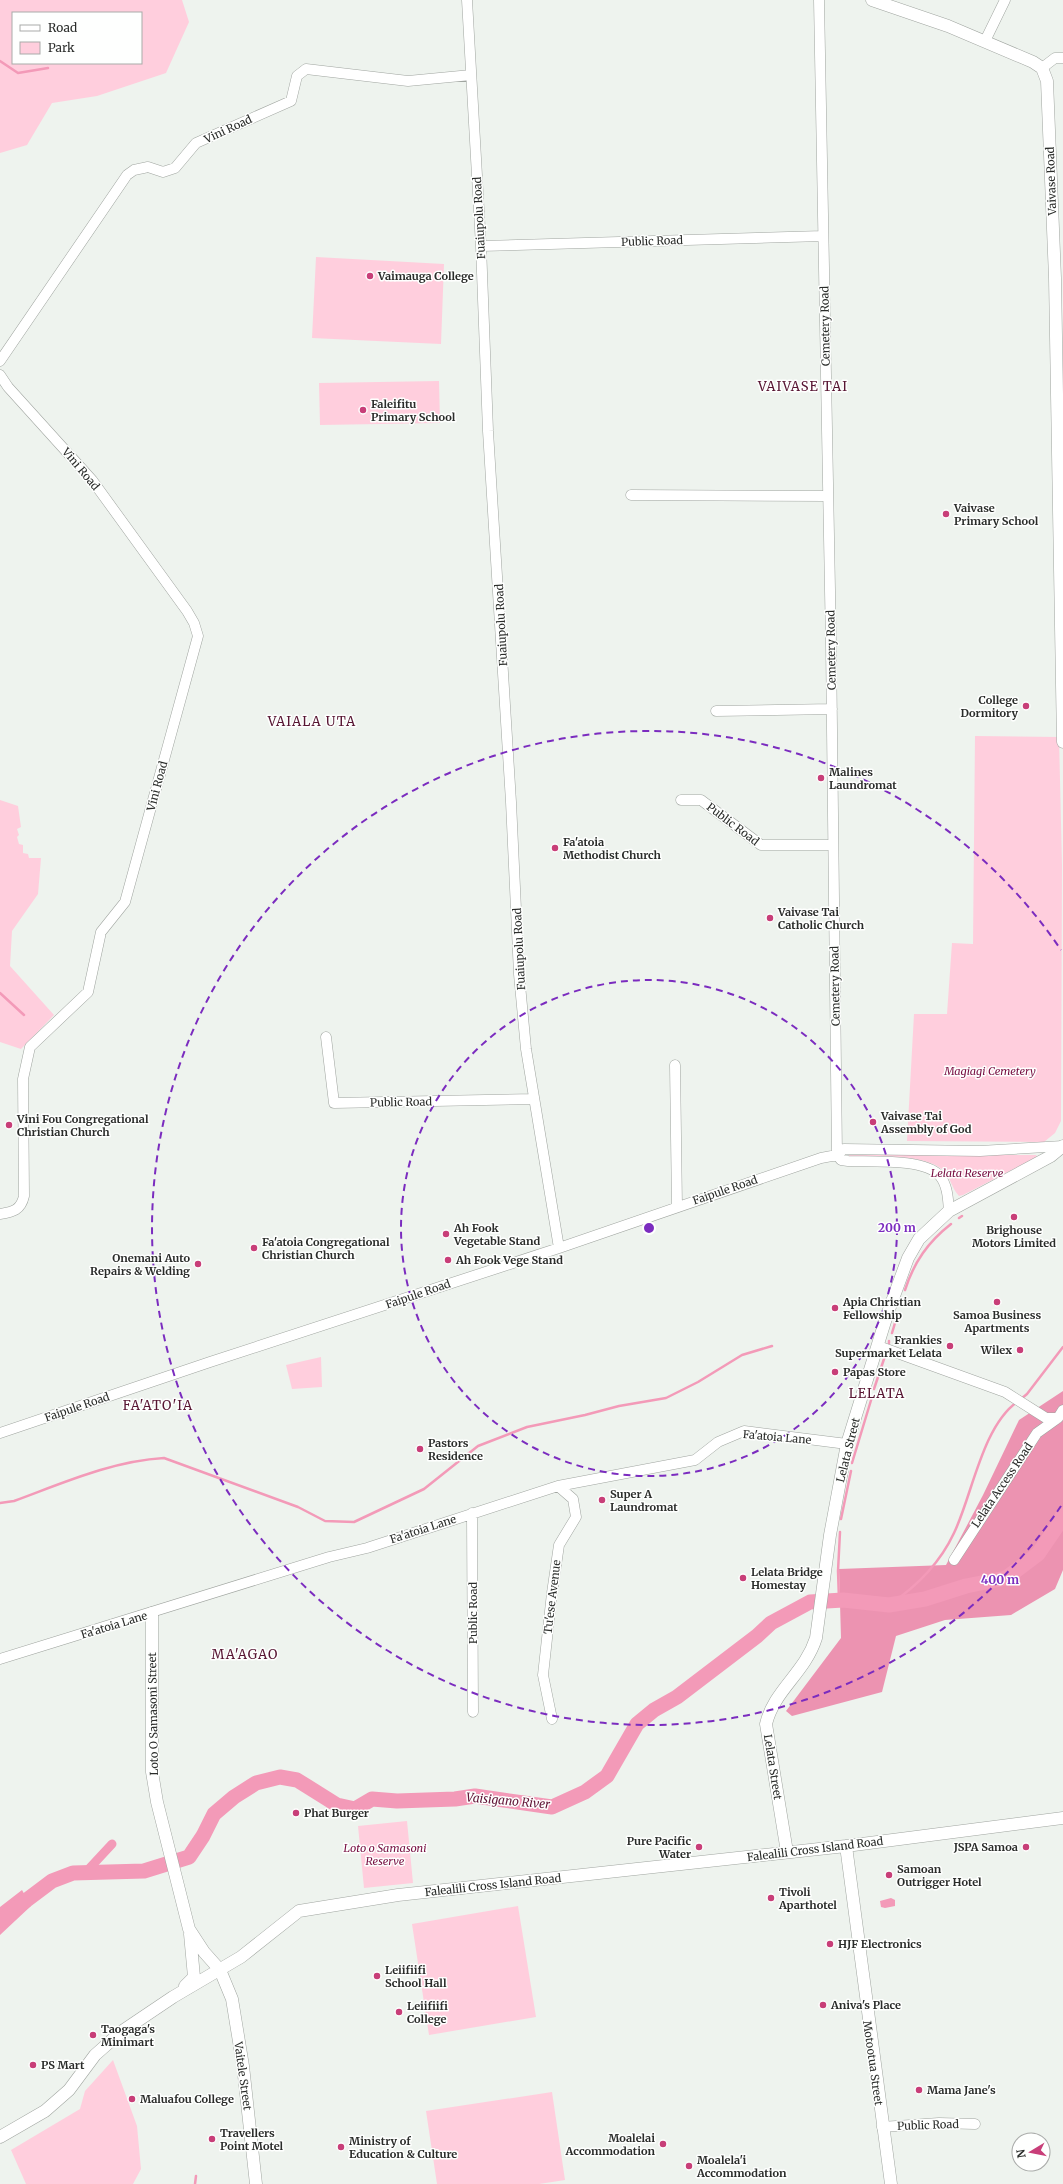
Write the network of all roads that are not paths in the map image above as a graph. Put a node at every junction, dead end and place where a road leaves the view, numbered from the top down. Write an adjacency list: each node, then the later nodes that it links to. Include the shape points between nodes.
1 (467, 0): 8 (street, Fuaiupolu Road)
2 (819, 0): 9 (street, Cemetery Road)
3 (872, 0): 5 (main road)
4 (1005, 0): 5 (street)
5 (985, 41): 7 (main road)
6 (1063, 58): 7 (street, via 1055,58)
7 (1042, 68): 15 (main road, Vaivase Road, via 1047,88 1054,248)
8 (471, 75): 10 (street, Fuaiupolu Road); 11 (street, Vini Road, via 408,81 306,69 297,76 290,101 196,143 175,168 163,172 148,167 134,170 128,175)
9 (823, 236): 10 (street, Public Road); 14 (street, Cemetery Road)
10 (481, 246): 23 (street, Fuaiupolu Road, via 488,431 511,794 519,974)
11 (0, 361)
12 (0, 375): 28 (street, Vini Road, via 92,480 187,611 198,636 125,902 101,932 88,992 30,1047 23,1079 24,1196 22,1206 14,1212)
13 (631, 495): 14 (street)
14 (827, 496): 16 (street, Cemetery Road)
15 (1062, 650): 18 (main road, Vaivase Road)
16 (832, 709): 17 (street); 20 (street, Cemetery Road)
17 (716, 711)
18 (1063, 742)
19 (681, 800): 20 (street, Public Road, via 701,800 761,845)
20 (833, 845): 25 (street, Cemetery Road)
21 (326, 1037): 23 (street, Public Road, via 334,1103)
22 (675, 1064): 26 (street)
23 (534, 1099): 29 (street, Fuaiupolu Road)
24 (1063, 1146): 25 (street, Faipule Road, via 987,1150 844,1149); 27 (main road, Lelata Street, via 1051,1156)
25 (837, 1155): 26 (street, Faipule Road, via 821,1158); 27 (street, via 841,1160 848,1162 892,1162 932,1170 940,1176 945,1185)
26 (677, 1207): 29 (street, Faipule Road)
27 (949, 1211): 30 (main road, Lelata Street, via 919,1239 908,1258)
28 (0, 1214)
29 (559, 1248): 32 (street, Faipule Road)
30 (878, 1346): 31 (street, Lelata Access Road, via 1005,1392 1046,1418); 33 (main road, Lelata Street)
31 (1061, 1414): 36 (street, Lelata Access Road, via 1037,1432)
32 (0, 1433)
33 (847, 1444): 34 (street, Fa'atoia Lane, via 744,1431 718,1442 695,1460); 43 (main road, Lelata Street, via 811,1654 779,1695 769,1711 766,1724)
34 (558, 1486): 35 (street, Fa'atoia Lane); 40 (street, Tu'ese Avenue, via 572,1500 576,1517 559,1545 552,1593 543,1675)
35 (472, 1513): 37 (street, Fa'atoia Lane, via 367,1548 329,1557); 39 (street, Public Road)
36 (954, 1560)
37 (152, 1613): 38 (street, Fa'atoia Lane); 44 (main road, Loto O Samasoni Street, via 152,1772 157,1802)
38 (0, 1659)
39 (473, 1712)
40 (552, 1719)
41 (1063, 1818): 42 (main road, Falealili Cross Island Road)
42 (846, 1846): 43 (main road, Falealili Cross Island Road); 48 (main road, Motootua Street)
43 (786, 1852): 45 (main road, Falealili Cross Island Road, via 398,1895 299,1911)
44 (189, 1929): 45 (main road); 46 (main road, via 194,1977)
45 (220, 1970): 46 (main road, Falealili Cross Island Road); 50 (main road, Vaitele Street, via 232,1999 243,2066)
46 (172, 1998): 49 (main road, Falealili Cross Island Road, via 121,2032 95,2056 69,2090 45,2111)
47 (975, 2124): 48 (street, Public Road, via 939,2123)
48 (882, 2127): 51 (main road, Motootua Street)
49 (0, 2137)
50 (256, 2184)
51 (891, 2184)

